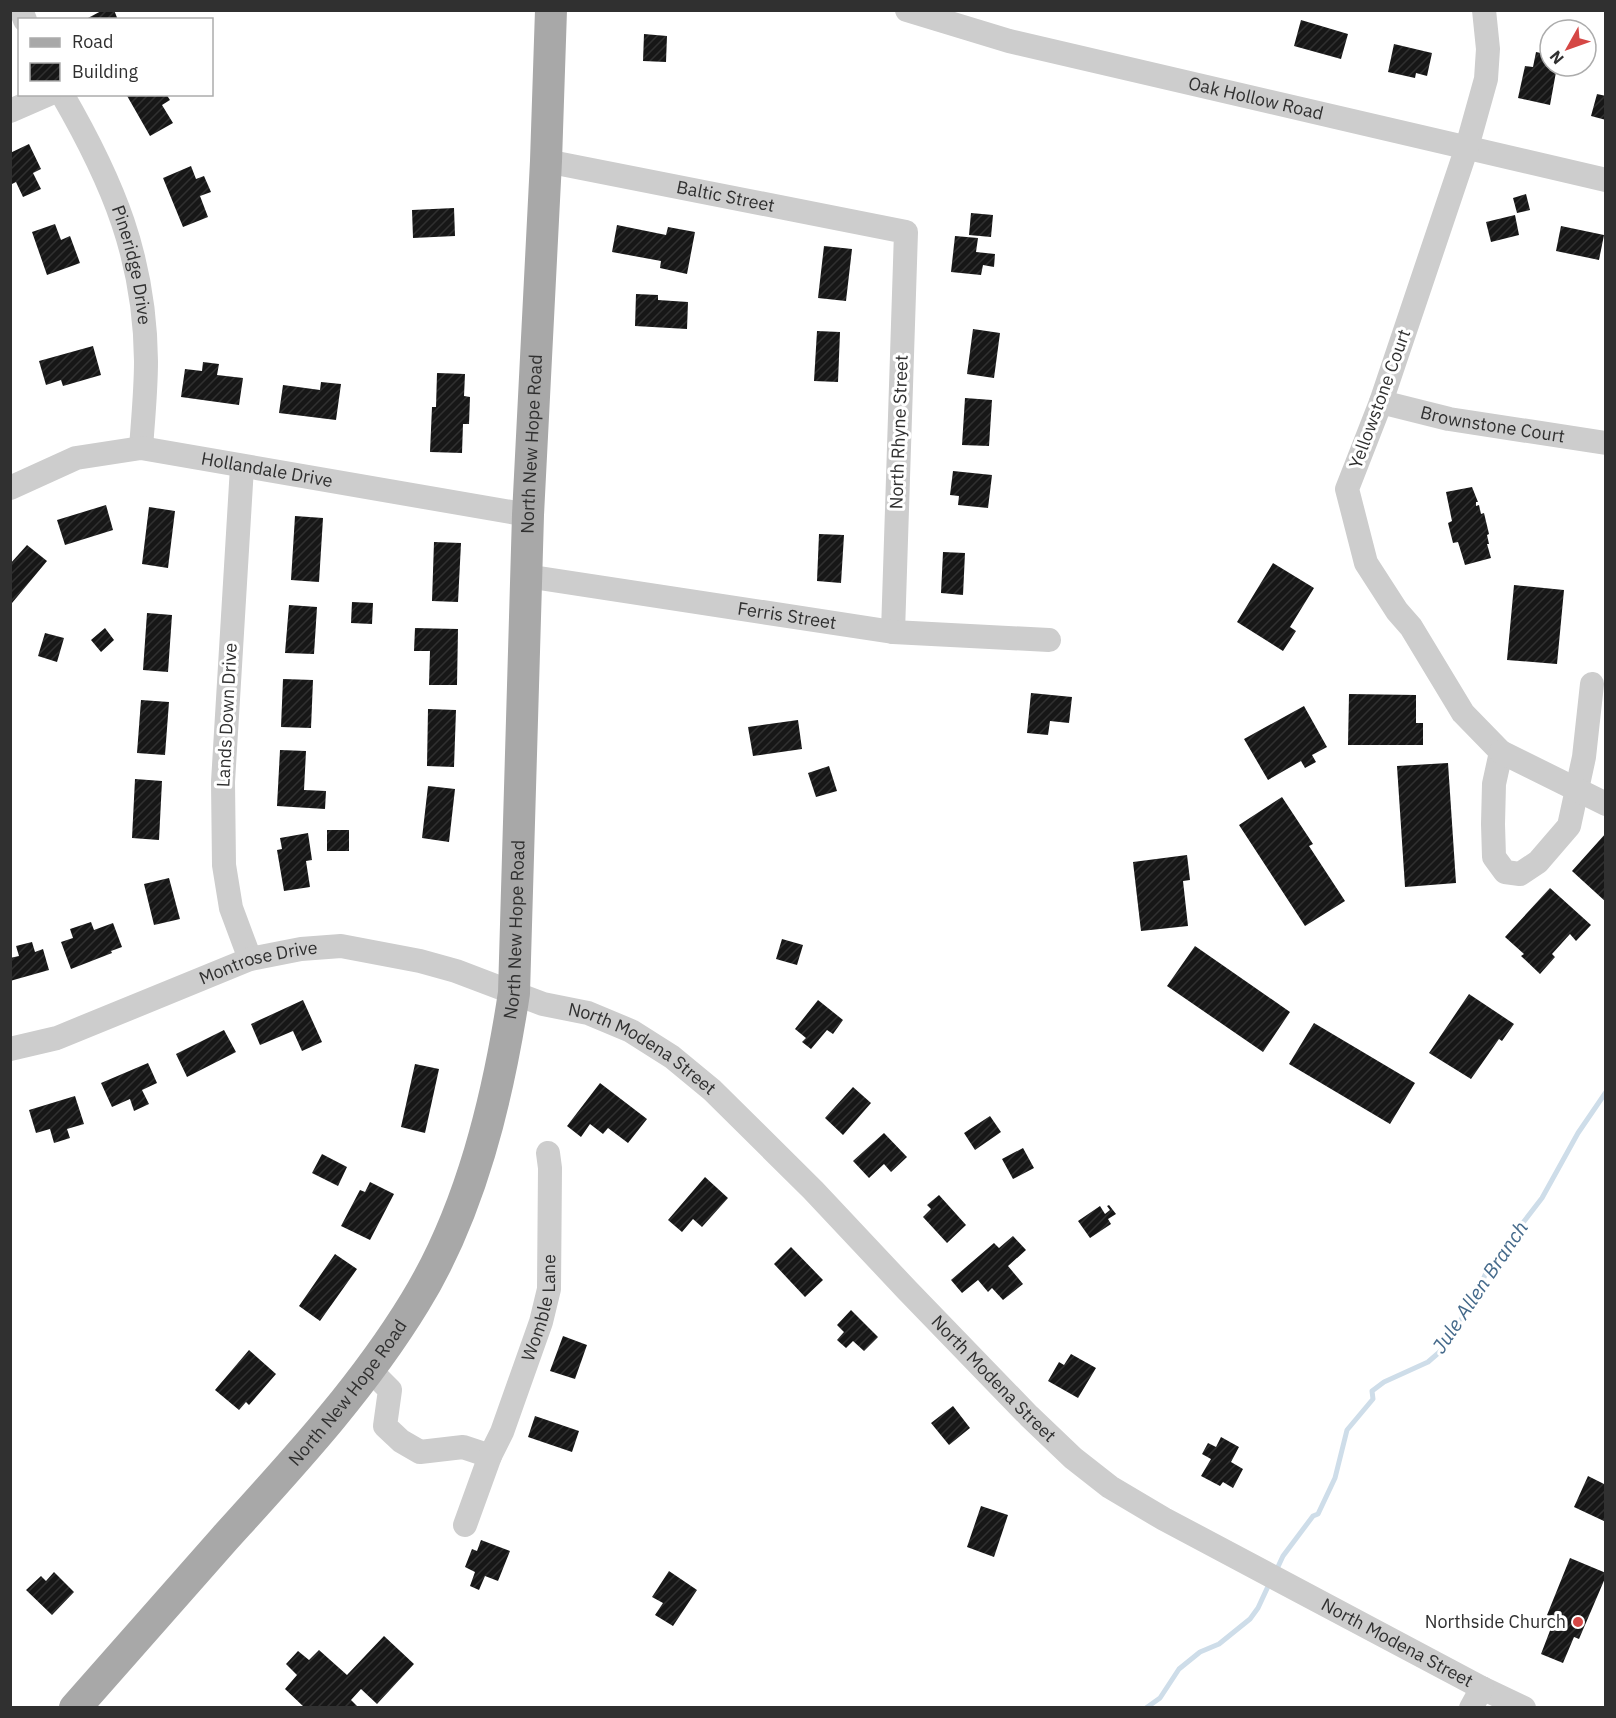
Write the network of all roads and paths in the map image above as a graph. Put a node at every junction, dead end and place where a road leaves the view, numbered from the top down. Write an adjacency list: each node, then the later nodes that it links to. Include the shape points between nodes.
1 (551, 10): 8 (main road, North New Hope Road)
2 (907, 10): 7 (street, Oak Hollow Road, via 1009,41)
3 (1484, 10): 7 (street, Yellowstone Court, via 1486,79)
4 (44, 96): 6 (street)
5 (63, 96): 13 (street, Pineridge Drive, via 90,142 115,199 137,273 146,362)
6 (10, 111)
7 (1467, 147): 9 (street, Oak Hollow Road); 11 (street, Yellowstone Court)
8 (546, 161): 10 (street, Baltic Street); 16 (main road, North New Hope Road)
9 (1605, 180)
10 (906, 232): 18 (street, North Rhyne Street)
11 (1381, 402): 12 (street, Brownstone Court, via 1449,419); 21 (street, Yellowstone Court, via 1347,489 1366,563 1411,627 1463,713)
12 (1605, 443)
13 (141, 448): 14 (street, Hollandale Drive); 15 (street, Hollandale Drive, via 76,458)
14 (242, 467): 16 (street, Hollandale Drive); 24 (street, Lands Down Drive, via 223,782 224,865 231,908)
15 (10, 488)
16 (528, 515): 17 (main road, North New Hope Road)
17 (526, 576): 18 (street, Ferris Street); 25 (main road, North New Hope Road)
18 (893, 632): 19 (street, Ferris Street)
19 (1049, 640)
20 (1592, 684): 22 (street)
21 (1501, 752): 22 (street, Yellowstone Court); 22 (street, via 1494,784 1494,857 1505,872 1520,874 1538,862 1557,841 1569,826)
22 (1576, 790): 23 (street, Yellowstone Court)
23 (1605, 804)
24 (250, 958): 25 (street, Montrose Drive, via 341,946 420,961); 26 (street, Montrose Drive, via 57,1038)
25 (514, 993): 28 (main road, North New Hope Road, via 492,1107 462,1204 416,1301); 31 (street, North Modena Street, via 543,1004 588,1013 631,1031 672,1057 712,1090 1031,1418 1110,1487)
26 (10, 1049)
27 (548, 1153): 29 (street, Womble Lane, via 549,1289 541,1322)
28 (370, 1371): 29 (street, via 390,1390 385,1426 401,1441 420,1452 463,1447); 32 (main road, North New Hope Road, via 302,1454)
29 (490, 1456): 30 (street, Womble Lane)
30 (465, 1525)
31 (1476, 1698): 33 (street, North Modena Street)
32 (75, 1707)
33 (1524, 1707)

